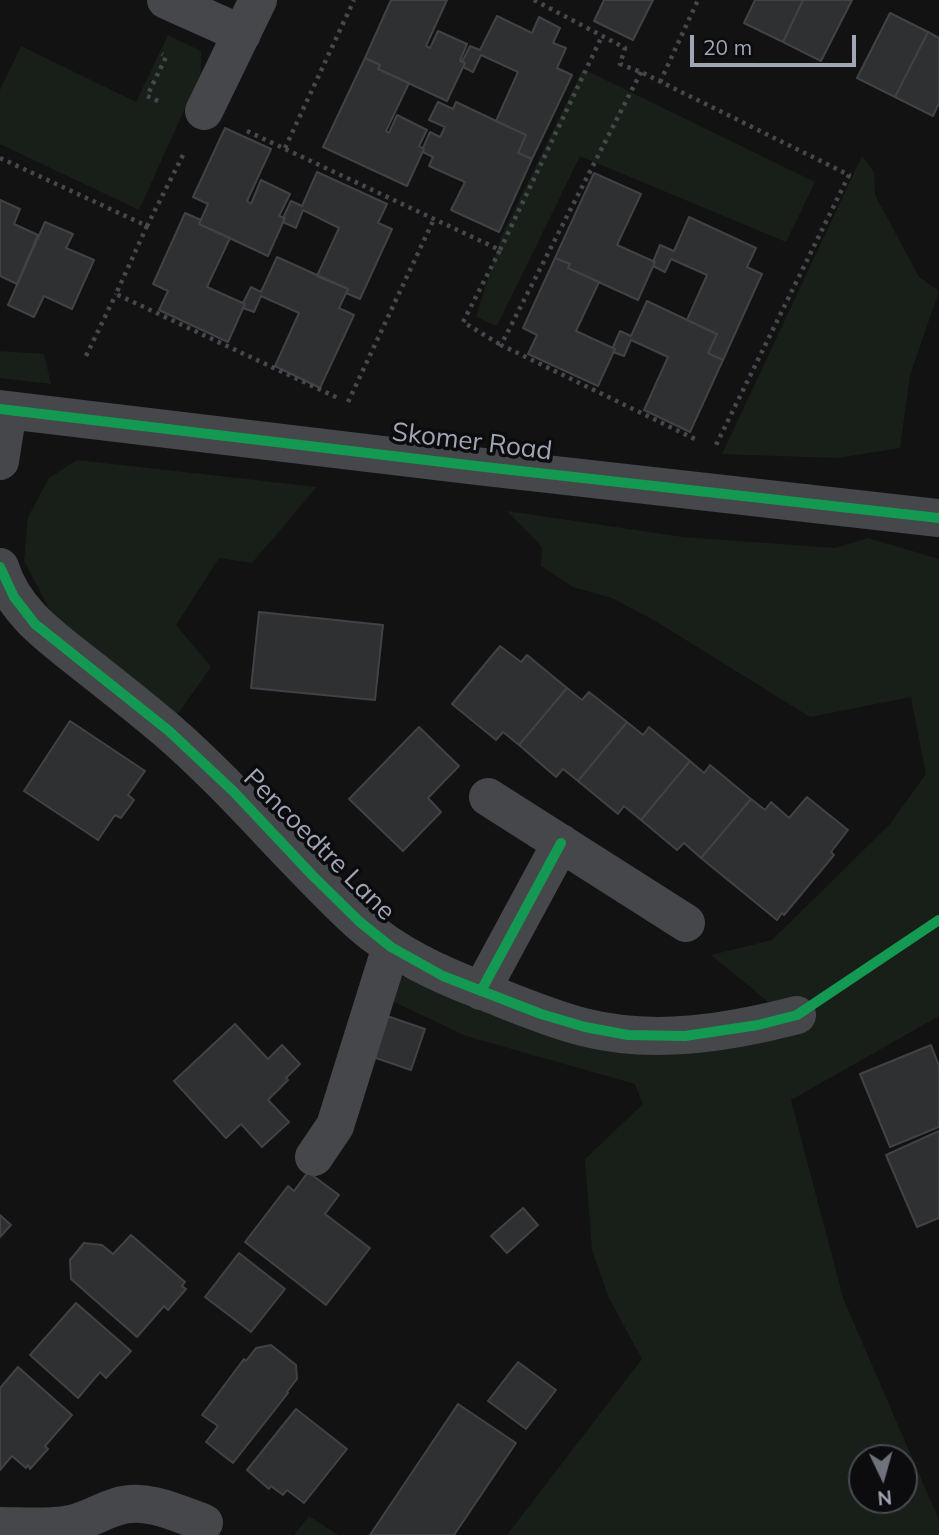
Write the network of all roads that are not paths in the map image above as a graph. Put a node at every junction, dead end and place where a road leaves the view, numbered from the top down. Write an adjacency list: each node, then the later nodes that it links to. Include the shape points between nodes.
1 (166, 0): 3 (street)
2 (258, 0): 3 (street)
3 (242, 34): 4 (street)
4 (202, 116)
5 (4, 410): 6 (street); 7 (street, Skomer Road, via 449,463)
6 (0, 461)
7 (938, 507)
8 (0, 566): 12 (street, Pencoedtre Lane, via 13,597 35,624 169,731 360,922)
9 (488, 797): 10 (street)
10 (561, 843): 11 (street); 13 (street)
11 (687, 923)
12 (391, 947): 13 (street, Pencoedtre Lane); 15 (street, via 335,1126)
13 (481, 991): 14 (street, Pencoedtre Lane, via 552,1018 628,1035 685,1036)
14 (797, 1015)
15 (314, 1157)
16 (204, 1523): 17 (street, via 141,1504 118,1506 67,1525)
17 (0, 1526)

